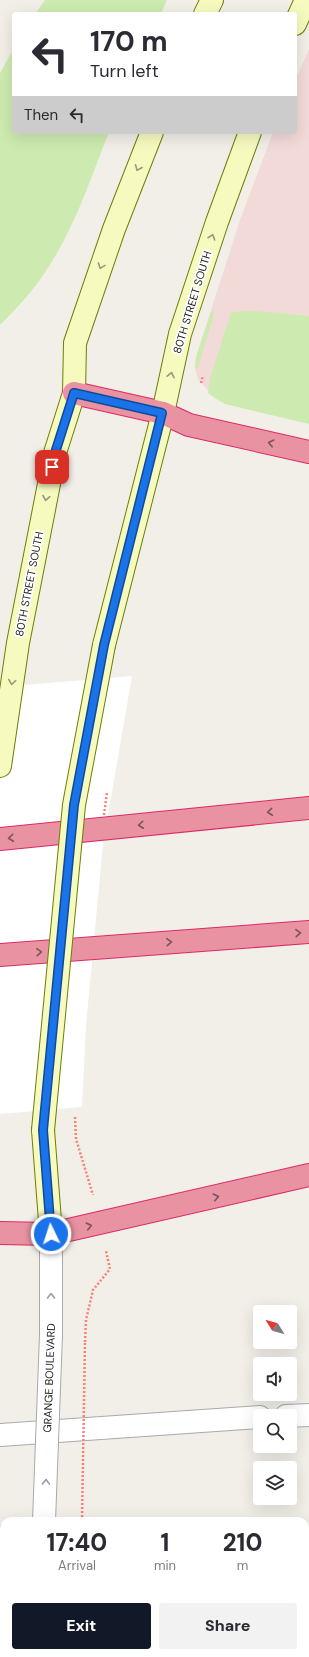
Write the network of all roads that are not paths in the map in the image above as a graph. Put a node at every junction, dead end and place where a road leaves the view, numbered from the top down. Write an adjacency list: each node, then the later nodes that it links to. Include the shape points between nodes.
1 (212, 0): 3 (main road)
2 (306, 0): 4 (main road)
3 (206, 12)
4 (297, 20)
5 (151, 134): 7 (main road, 80TH STREET SOUTH, one-way to 7, via 75,343)
6 (249, 134): 8 (main road, 80TH STREET SOUTH, one-way to 6, via 180,334)
7 (74, 393): 8 (highway); 10 (main road, 80TH STREET SOUTH, one-way to 10, via 55,453 18,643)
8 (162, 413): 9 (highway, one-way to 8, via 189,424); 17 (main road, 80TH STREET SOUTH, bridge, via 104,645 74,805 43,1130)
9 (309, 452)
10 (0, 766)
11 (309, 808): 12 (highway, one-way to 12)
12 (0, 839)
13 (309, 932): 14 (highway, one-way to 13)
14 (0, 955)
15 (309, 1175): 17 (highway, one-way to 15)
16 (0, 1233): 17 (highway)
17 (51, 1234): 22 (street, GRANGE BOULEVARD, one-way to 17, bridge, via 51,1335)
18 (309, 1415): 19 (street)
19 (297, 1416)
20 (253, 1418): 21 (street)
21 (0, 1435)
22 (44, 1517)

